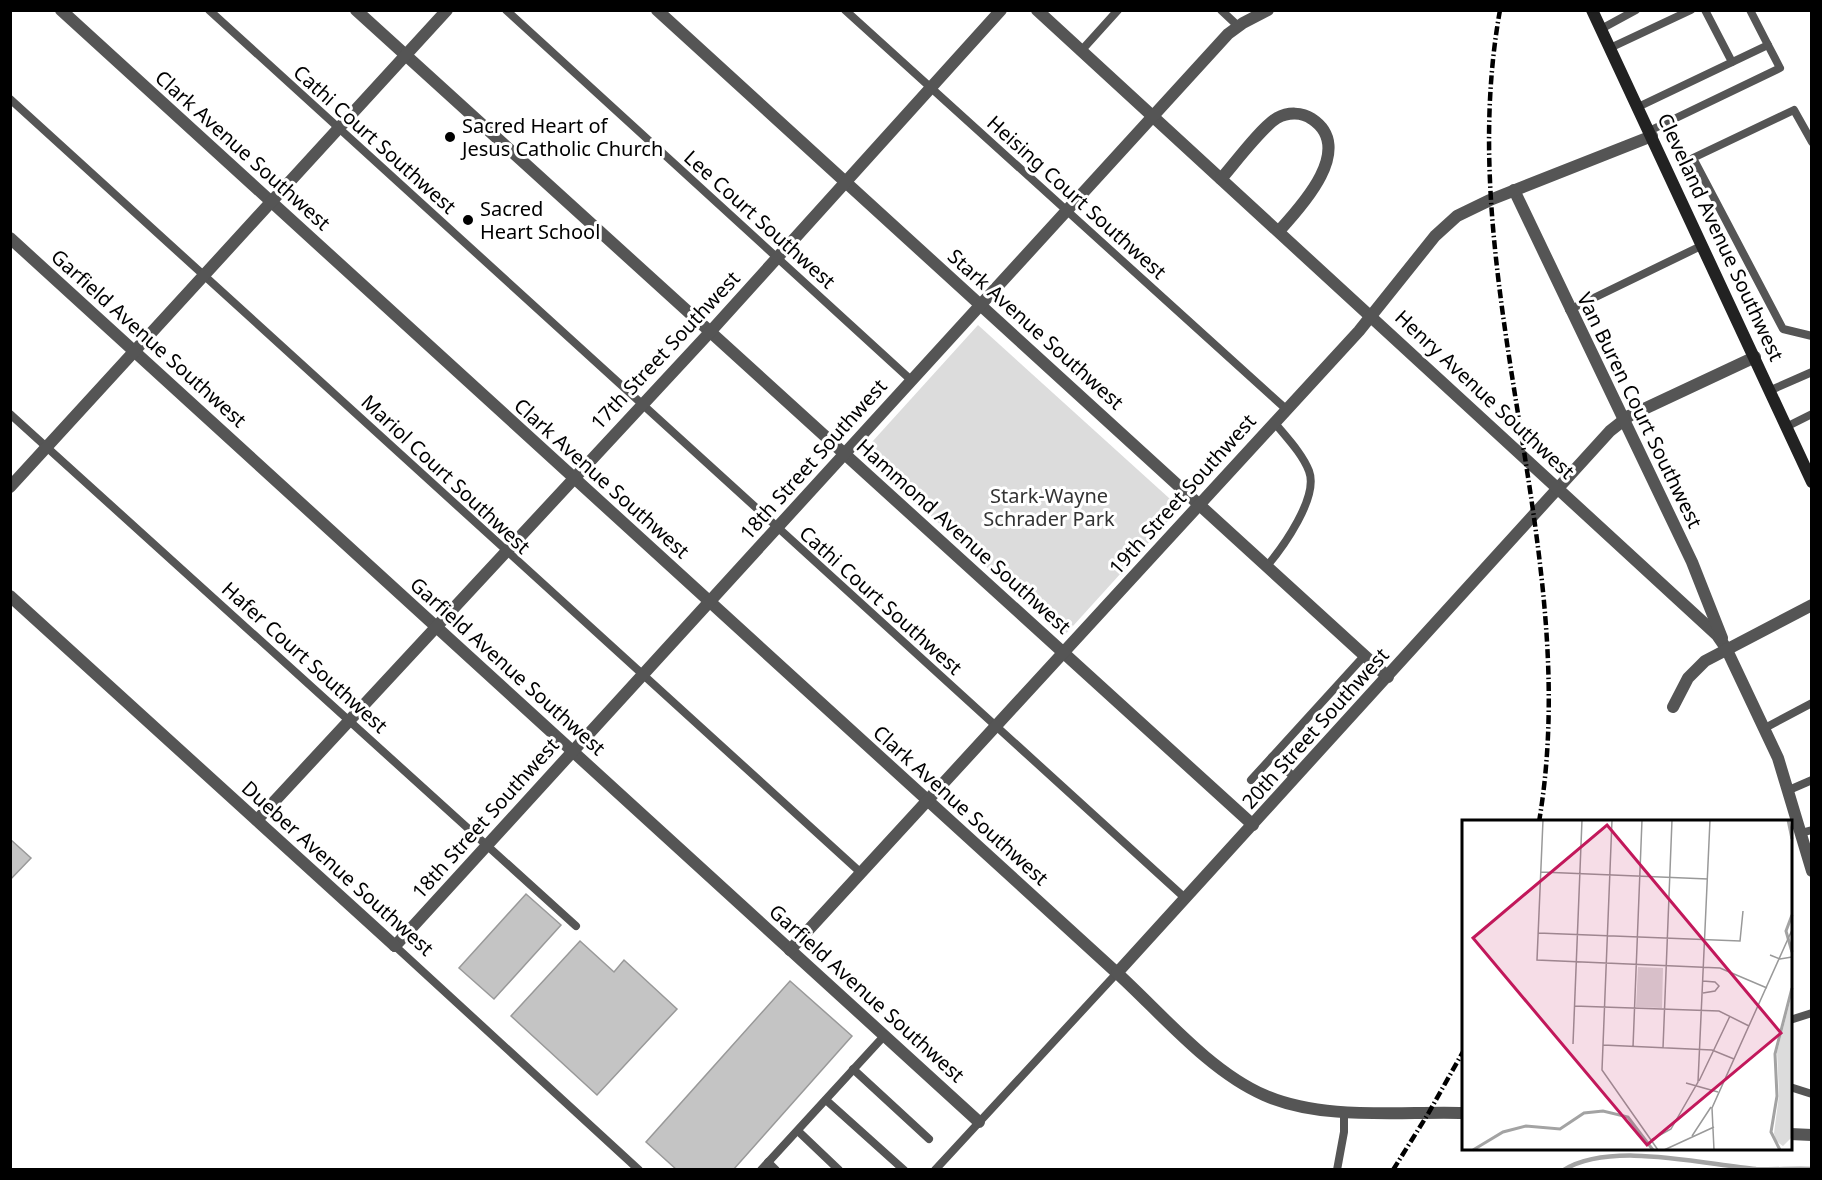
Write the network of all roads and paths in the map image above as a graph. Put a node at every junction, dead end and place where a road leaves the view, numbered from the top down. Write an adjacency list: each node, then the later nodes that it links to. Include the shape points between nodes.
1 (61, 10): 35 (street, Clark Avenue Southwest)
2 (209, 10): 29 (lane, Cathi Court Southwest)
3 (356, 10): 23 (street, Hammond Avenue Southwest)
4 (447, 10): 23 (street)
5 (506, 10): 40 (lane, Lee Court Southwest)
6 (657, 10): 33 (street, Stark Avenue Southwest)
7 (845, 10): 25 (lane, Heising Court Southwest)
8 (1001, 10): 25 (street, 17th Street Southwest)
9 (1037, 10): 22 (street, Henry Avenue Southwest)
10 (1118, 10): 22 (lane)
11 (1221, 10): 18 (lane)
12 (1268, 10): 18 (street, 18th Street Southwest)
13 (1592, 10): 19 (main road, Cleveland Avenue Southwest)
14 (1691, 10): 21 (lane)
15 (1705, 10): 24 (lane)
16 (1750, 10): 20 (lane)
17 (1633, 11): 19 (lane)
18 (1238, 26): 28 (street, 18th Street Southwest)
19 (1601, 28): 21 (main road, Cleveland Avenue Southwest)
20 (1768, 45): 24 (lane); 30 (lane, via 1780,68)
21 (1610, 48): 27 (main road, Cleveland Avenue Southwest)
22 (1081, 51): 28 (street, Henry Avenue Southwest)
23 (406, 56): 29 (street); 45 (street, Hammond Avenue Southwest)
24 (1732, 62): 27 (lane)
25 (932, 89): 33 (street, 17th Street Southwest); 36 (lane, Heising Court Southwest)
26 (10, 99): 41 (lane, Mariol Court Southwest)
27 (1638, 107): 30 (main road, Cleveland Avenue Southwest)
28 (1153, 116): 32 (street, Henry Avenue Southwest); 36 (street, 18th Street Southwest)
29 (339, 129): 35 (street); 52 (lane, Cathi Court Southwest)
30 (1650, 134): 34 (street, 19th Street Southwest); 39 (main road, Cleveland Avenue Southwest)
31 (1812, 142): 46 (lane, via 1794,110 1693,159 1783,329)
32 (1221, 179): 37 (street, Henry Avenue Southwest); 37 (street, via 1275,120 1287,114 1304,114 1322,128 1327,160 1312,195)
33 (846, 183): 40 (street, 17th Street Southwest); 42 (street, Stark Avenue Southwest)
34 (1514, 190): 43 (street, Van Buren Court Southwest); 44 (street, 19th Street Southwest, via 1449,222)
35 (271, 203): 41 (street); 61 (street, Clark Avenue Southwest)
36 (1066, 210): 42 (street, 18th Street Southwest); 53 (lane, Heising Court Southwest)
37 (1279, 231): 44 (street, Henry Avenue Southwest)
38 (10, 238): 47 (street, Garfield Avenue Southwest)
39 (1703, 245): 43 (lane); 48 (main road, Cleveland Avenue Southwest)
40 (778, 258): 45 (street, 17th Street Southwest); 50 (lane, Lee Court Southwest)
41 (205, 275): 47 (street); 67 (lane, Mariol Court Southwest)
42 (980, 304): 50 (street, 18th Street Southwest); 65 (street, Stark Avenue Southwest)
43 (1569, 310): 56 (street, Van Buren Court Southwest)
44 (1372, 316): 53 (street, 19th Street Southwest); 64 (street, Henry Avenue Southwest)
45 (711, 331): 52 (street, 17th Street Southwest); 60 (street, Hammond Avenue Southwest)
46 (1812, 336)
47 (134, 352): 59 (street); 72 (street, Garfield Avenue Southwest)
48 (1755, 357): 51 (main road, Cleveland Avenue Southwest); 56 (street, 20th Street Southwest)
49 (1812, 372): 51 (lane)
50 (912, 380): 60 (street, 18th Street Southwest)
51 (1771, 390): 58 (main road, Cleveland Avenue Southwest)
52 (642, 403): 61 (street, 17th Street Southwest); 66 (lane, Cathi Court Southwest)
53 (1286, 409): 57 (street, 19th Street Southwest)
54 (10, 414): 59 (lane, Hafer Court Southwest)
55 (1812, 414): 58 (lane)
56 (1623, 419): 64 (street, 20th Street Southwest); 73 (street, Van Buren Court Southwest, via 1692,562)
57 (1274, 422): 65 (street, 19th Street Southwest); 68 (lane, via 1310,472 1309,494 1283,547)
58 (1786, 427): 62 (main road, Cleveland Avenue Southwest)
59 (47, 447): 63 (street); 80 (lane, Hafer Court Southwest)
60 (844, 454): 66 (street, 18th Street Southwest); 74 (street, Hammond Avenue Southwest)
61 (573, 478): 67 (street, 17th Street Southwest); 70 (street, Clark Avenue Southwest)
62 (1812, 482)
63 (10, 487)
64 (1558, 488): 73 (street, Henry Avenue Southwest, via 1705,623); 77 (street, 20th Street Southwest)
65 (1199, 504): 68 (street, Stark Avenue Southwest); 74 (street, 19th Street Southwest)
66 (777, 528): 70 (street, 18th Street Southwest); 81 (lane, Cathi Court Southwest)
67 (506, 552): 72 (street, 17th Street Southwest); 76 (lane, Mariol Court Southwest)
68 (1267, 567): 75 (street, Stark Avenue Southwest)
69 (10, 596): 90 (street, Dueber Avenue Southwest)
70 (710, 602): 76 (street, 18th Street Southwest); 89 (street, Clark Avenue Southwest)
71 (1812, 605): 73 (street)
72 (436, 627): 80 (street, 17th Street Southwest); 83 (street, Garfield Avenue Southwest)
73 (1726, 648): 79 (street, via 1693,672); 82 (street, Henry Avenue Southwest)
74 (1063, 653): 81 (street, 19th Street Southwest); 91 (street, Hammond Avenue Southwest)
75 (1365, 655): 77 (street, Stark Avenue Southwest); 84 (lane)
76 (643, 675): 83 (street, 18th Street Southwest); 95 (lane, Mariol Court Southwest)
77 (1388, 677): 85 (street, 20th Street Southwest)
78 (1812, 703): 82 (lane)
79 (1672, 707)
80 (350, 720): 90 (street, 17th Street Southwest); 93 (lane, Hafer Court Southwest)
81 (995, 726): 89 (street, 19th Street Southwest); 96 (lane, Cathi Court Southwest)
82 (1765, 728): 88 (street, Henry Avenue Southwest)
83 (573, 751): 93 (street, 18th Street Southwest); 99 (street, Garfield Avenue Southwest)
84 (1272, 757): 85 (lane); 86 (lane)
85 (1295, 778): 91 (street, 20th Street Southwest)
86 (1251, 780)
87 (1812, 780): 88 (lane)
88 (1789, 790): 92 (street, Henry Avenue Southwest)
89 (927, 800): 95 (street, 19th Street Southwest); 100 (street, Clark Avenue Southwest)
90 (257, 820): 98 (street, Dueber Avenue Southwest)
91 (1253, 825): 96 (street, 20th Street Southwest)
92 (1806, 832): 94 (street, Henry Avenue Southwest)
93 (486, 846): 97 (lane, Hafer Court Southwest); 98 (street, 18th Street Southwest)
94 (1812, 871)
95 (860, 872): 99 (street, 19th Street Southwest)
96 (1185, 898): 100 (street, 20th Street Southwest)
97 (576, 926)
98 (395, 946): 116 (lane, Dueber Avenue Southwest)
99 (789, 950): 103 (street, Garfield Avenue Southwest)
100 (1117, 973): 108 (street, Clark Avenue Southwest, via 1215,1064 1242,1083 1266,1096); 110 (lane, 20th Street Southwest)
101 (1812, 1013): 102 (lane)
102 (1792, 1020)
103 (884, 1036): 104 (lane); 110 (street, Garfield Avenue Southwest)
104 (853, 1069): 107 (lane); 114 (lane)
105 (1792, 1087): 106 (lane)
106 (1812, 1094)
107 (826, 1100): 111 (lane); 120 (lane)
108 (1344, 1112): 109 (street, Clark Avenue Southwest); 122 (lane)
109 (1462, 1113)
110 (979, 1122): 121 (lane, 20th Street Southwest)
111 (798, 1131): 115 (lane); 119 (lane)
112 (1792, 1134): 113 (street)
113 (1812, 1135)
114 (928, 1139)
115 (768, 1162): 117 (lane); 118 (lane)
116 (639, 1170)
117 (761, 1170)
118 (776, 1170)
119 (839, 1170)
120 (904, 1170)
121 (935, 1170)
122 (1337, 1170)

